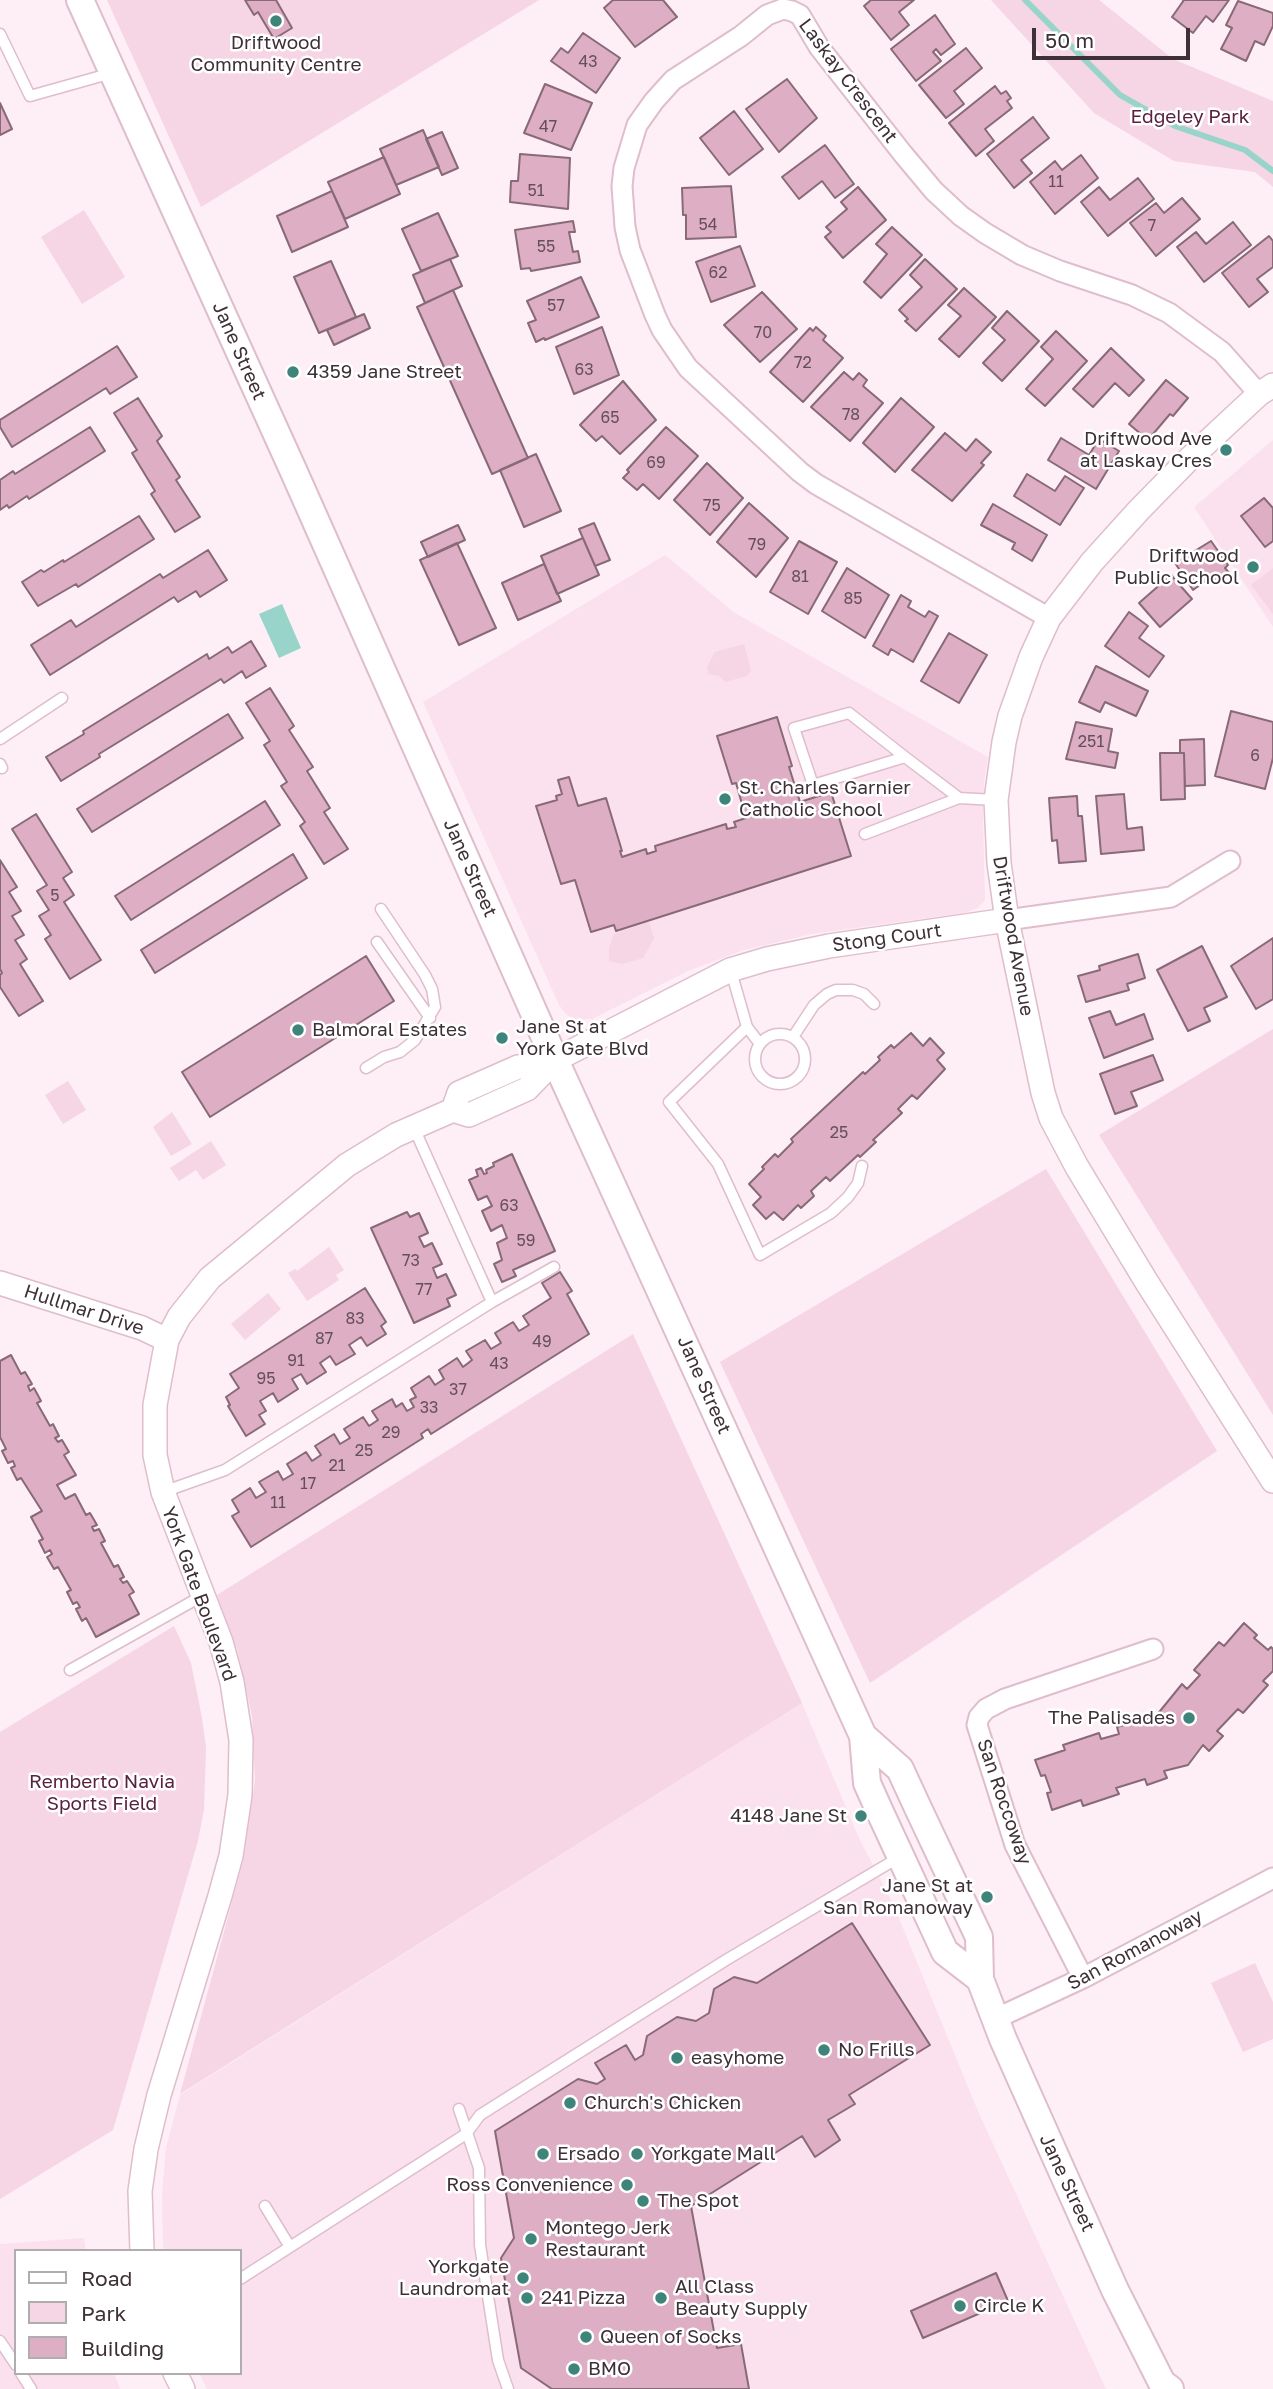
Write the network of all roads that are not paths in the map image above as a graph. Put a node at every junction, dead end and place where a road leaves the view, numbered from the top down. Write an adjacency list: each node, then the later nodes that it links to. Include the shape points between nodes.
1 (80, 0): 3 (main road, Jane Street)
2 (0, 34): 3 (lane, via 30,96)
3 (113, 73): 22 (main road, Jane Street)
4 (1266, 389): 5 (street, Driftwood Avenue, via 1131,518); 5 (street, Laskay Crescent, via 1169,313 1022,255 961,216 902,154 819,47 800,15 783,9 767,15 673,80 637,125 622,187 630,250 662,330 688,368 816,484)
5 (1049, 618): 10 (street, Driftwood Avenue, via 1010,716)
6 (62, 698): 7 (lane)
7 (0, 738)
8 (905, 757): 8 (lane, via 813,785 794,728 849,713); 9 (lane)
9 (959, 798): 10 (lane); 11 (lane)
10 (996, 800): 14 (street, Driftwood Avenue)
11 (865, 834)
12 (1230, 861): 14 (street, Stong Court, via 1171,897)
13 (381, 909): 18 (lane, via 432,989 435,1007)
14 (1007, 920): 16 (street, Stong Court, via 829,946); 30 (street, Driftwood Avenue, via 1043,1093 1062,1142)
15 (377, 942): 18 (lane)
16 (730, 970): 19 (lane); 22 (street, Stong Court)
17 (874, 1004): 20 (lane, via 864,994 836,990 814,1005)
18 (430, 1018): 23 (lane, via 400,1052)
19 (747, 1027): 21 (lane); 25 (lane, via 669,1102 718,1164 760,1255 831,1213 858,1183)
20 (793, 1037): 21 (lane, via 778,1034); 21 (lane, via 803,1049 805,1065 796,1079 782,1084 766,1080 756,1068)
21 (760, 1044)
22 (555, 1060): 24 (street, York Gate Boulevard, via 527,1089 469,1115 453,1110); 35 (main road, Jane Street)
23 (366, 1068)
24 (414, 1128): 28 (lane); 29 (street, York Gate Boulevard, via 347,1165 243,1248 210,1278 178,1317)
25 (862, 1166)
26 (554, 1267): 28 (lane)
27 (0, 1283): 29 (street, Hullmar Drive)
28 (492, 1301): 31 (lane, via 225,1470)
29 (167, 1340): 31 (street, York Gate Boulevard, via 155,1405 155,1455)
30 (1273, 1481)
31 (163, 1492): 32 (street, York Gate Boulevard)
32 (202, 1596): 34 (lane); 46 (street, York Gate Boulevard, via 232,1682 241,1740 240,1795 220,1896 146,2149 140,2191)
33 (1153, 1650): 39 (street, San Roccoway, via 1005,1699 986,1709 977,1726 1015,1845)
34 (71, 1670)
35 (863, 1736): 36 (main road, Jane Street, via 900,1769); 37 (main road, Jane Street, via 867,1783)
36 (933, 1840): 37 (main road); 40 (main road, Jane Street, via 979,1937)
37 (901, 1856): 40 (main road, Jane Street, via 945,1952); 43 (lane, via 797,1916 480,2116)
38 (1273, 1878): 39 (street, San Romanoway)
39 (1083, 1978): 41 (street, San Romanoway)
40 (980, 1979): 41 (main road, Jane Street)
41 (995, 2019): 50 (main road, Jane Street, via 1115,2290)
42 (459, 2109): 43 (lane)
43 (466, 2134): 45 (lane); 51 (lane, via 480,2168 480,2245 498,2360)
44 (265, 2206): 45 (lane)
45 (290, 2247): 47 (lane)
46 (142, 2249)
47 (242, 2278)
48 (0, 2341): 49 (lane)
49 (14, 2362)
50 (1164, 2387)
51 (508, 2389)

